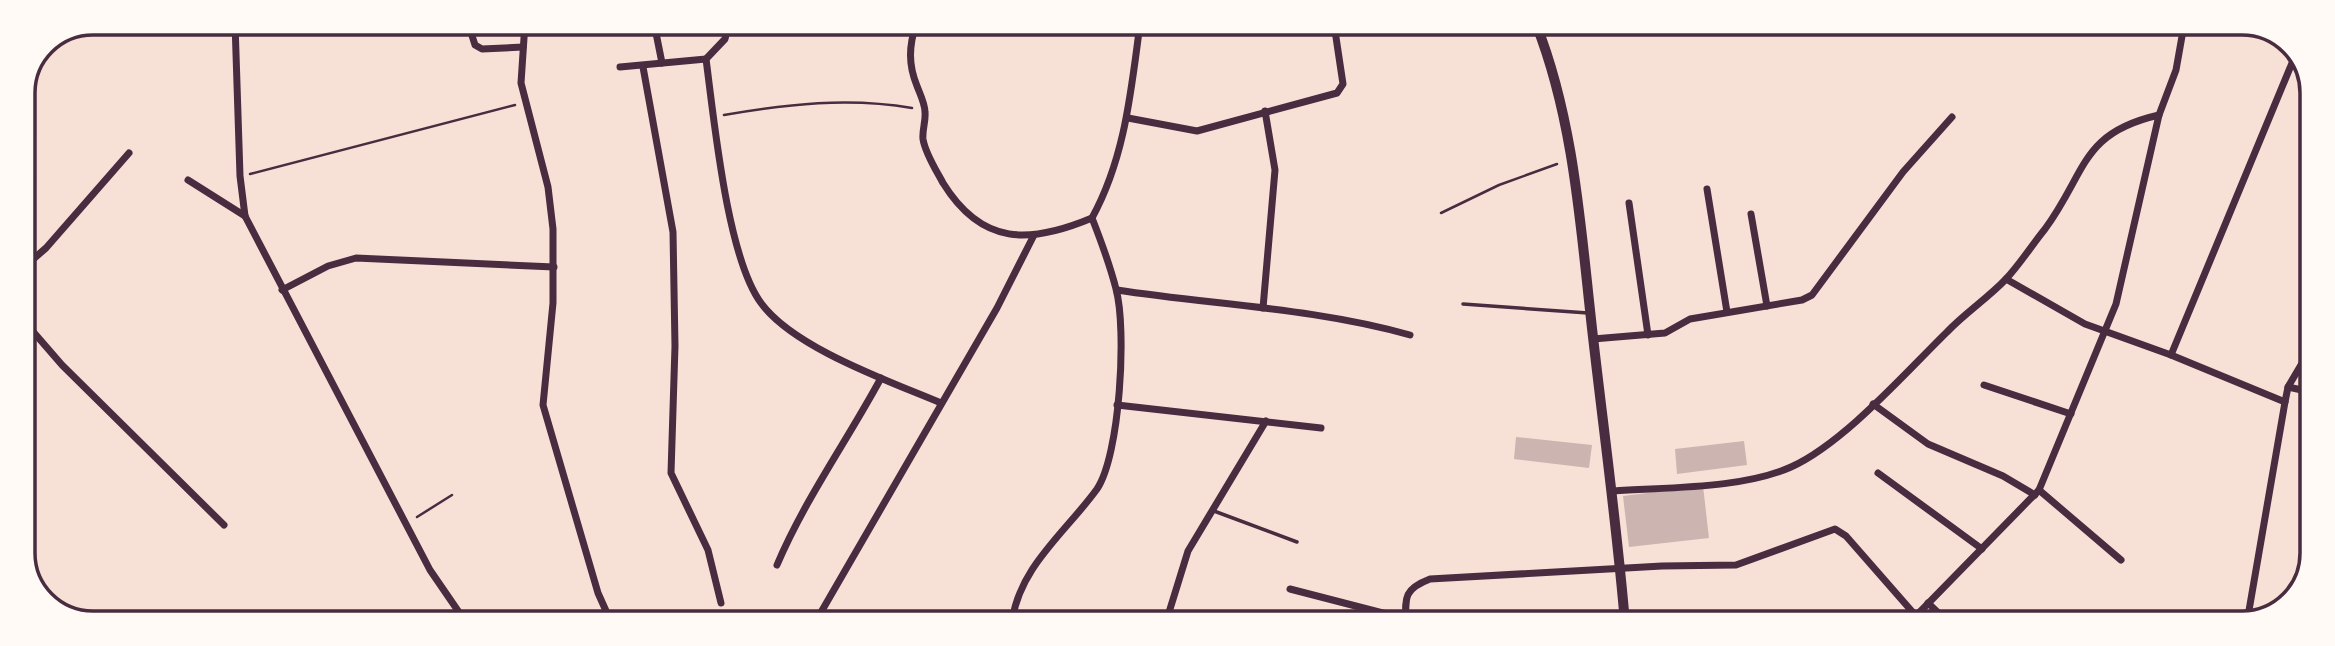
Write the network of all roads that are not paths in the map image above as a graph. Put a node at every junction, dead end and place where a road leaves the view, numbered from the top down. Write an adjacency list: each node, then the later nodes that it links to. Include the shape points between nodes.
1 (235, 35): 26 (street)
2 (472, 35): 11 (street, via 482,49)
3 (524, 35): 11 (street)
4 (656, 35): 13 (street)
5 (726, 35): 12 (street)
6 (914, 35): 28 (street, via 910,58 926,110 923,140 934,168 973,220)
7 (1139, 35): 20 (street)
8 (1336, 35): 17 (street, via 1341,90)
9 (1539, 35): 38 (main road, via 1556,87 1571,162)
10 (2182, 35): 18 (street, via 2176,70)
11 (523, 47): 30 (street, via 521,83 551,206)
12 (706, 60): 13 (street); 46 (street, via 738,246 761,303 824,351)
13 (662, 63): 16 (street)
14 (2292, 64): 44 (street)
15 (620, 67): 16 (street)
16 (643, 67): 68 (street, via 673,232 671,473 708,550)
17 (1265, 111): 20 (street, via 1188,131); 36 (street, via 1275,170)
18 (2159, 115): 31 (street, via 2126,125 2101,140 2052,219); 39 (street, via 2133,239)
19 (1952, 117): 35 (street, via 1903,172 1817,290 1802,300)
20 (1128, 118): 27 (street, via 1107,192)
21 (129, 153): 29 (street)
22 (188, 180): 26 (street)
23 (1707, 189): 37 (street)
24 (1629, 203): 42 (street)
25 (1751, 214): 35 (street)
26 (245, 216): 32 (street)
27 (1092, 218): 28 (street); 33 (street)
28 (1033, 237): 51 (street)
29 (35, 258)
30 (554, 267): 32 (street, via 356,258); 72 (street, via 543,405)
31 (2006, 279): 39 (street); 52 (street)
32 (282, 289): 71 (street, via 430,570)
33 (1116, 290): 36 (street); 53 (street, via 1122,343)
34 (1463, 304): 38 (lane)
35 (1767, 306): 37 (street)
36 (1263, 308): 41 (street, via 1357,320)
37 (1727, 312): 42 (street, via 1690,319 1672,331)
38 (1591, 313): 43 (main road)
39 (2106, 332): 44 (street); 54 (street)
40 (35, 334): 61 (street)
41 (1410, 335)
42 (1648, 335): 43 (street)
43 (1593, 339): 58 (main road)
44 (2171, 355): 50 (street)
45 (2300, 367): 48 (street)
46 (880, 378): 51 (street); 65 (street, via 827,474 797,517)
47 (1984, 385): 54 (street)
48 (2288, 387): 49 (street); 50 (street)
49 (2300, 390)
50 (2285, 402): 70 (street)
51 (941, 403): 73 (street)
52 (1873, 404): 58 (street, via 1825,446 1791,467 1716,483); 59 (street, via 1927,444)
53 (1116, 405): 55 (street); 74 (street, via 1099,486 1029,572)
54 (2071, 414): 59 (street)
55 (1266, 421): 56 (street); 60 (street)
56 (1321, 428)
57 (1878, 473): 63 (street)
58 (1613, 491): 66 (main road)
59 (2037, 492): 63 (street); 64 (street)
60 (1212, 510): 62 (lane); 75 (street, via 1188,551)
61 (224, 525)
62 (1297, 542)
63 (1982, 549): 69 (street)
64 (2121, 560)
65 (777, 565)
66 (1620, 569): 77 (street, via 1430,579 1411,587); 78 (main road); 79 (street, via 1736,565 1838,529)
67 (1290, 589): 76 (street)
68 (721, 603)
69 (1928, 603): 80 (street); 81 (street)
70 (2249, 610)
71 (458, 611)
72 (606, 611)
73 (822, 611)
74 (1015, 611)
75 (1169, 611)
76 (1370, 611)
77 (1406, 611)
78 (1624, 611)
79 (1912, 611)
80 (1920, 611)
81 (1936, 611)

